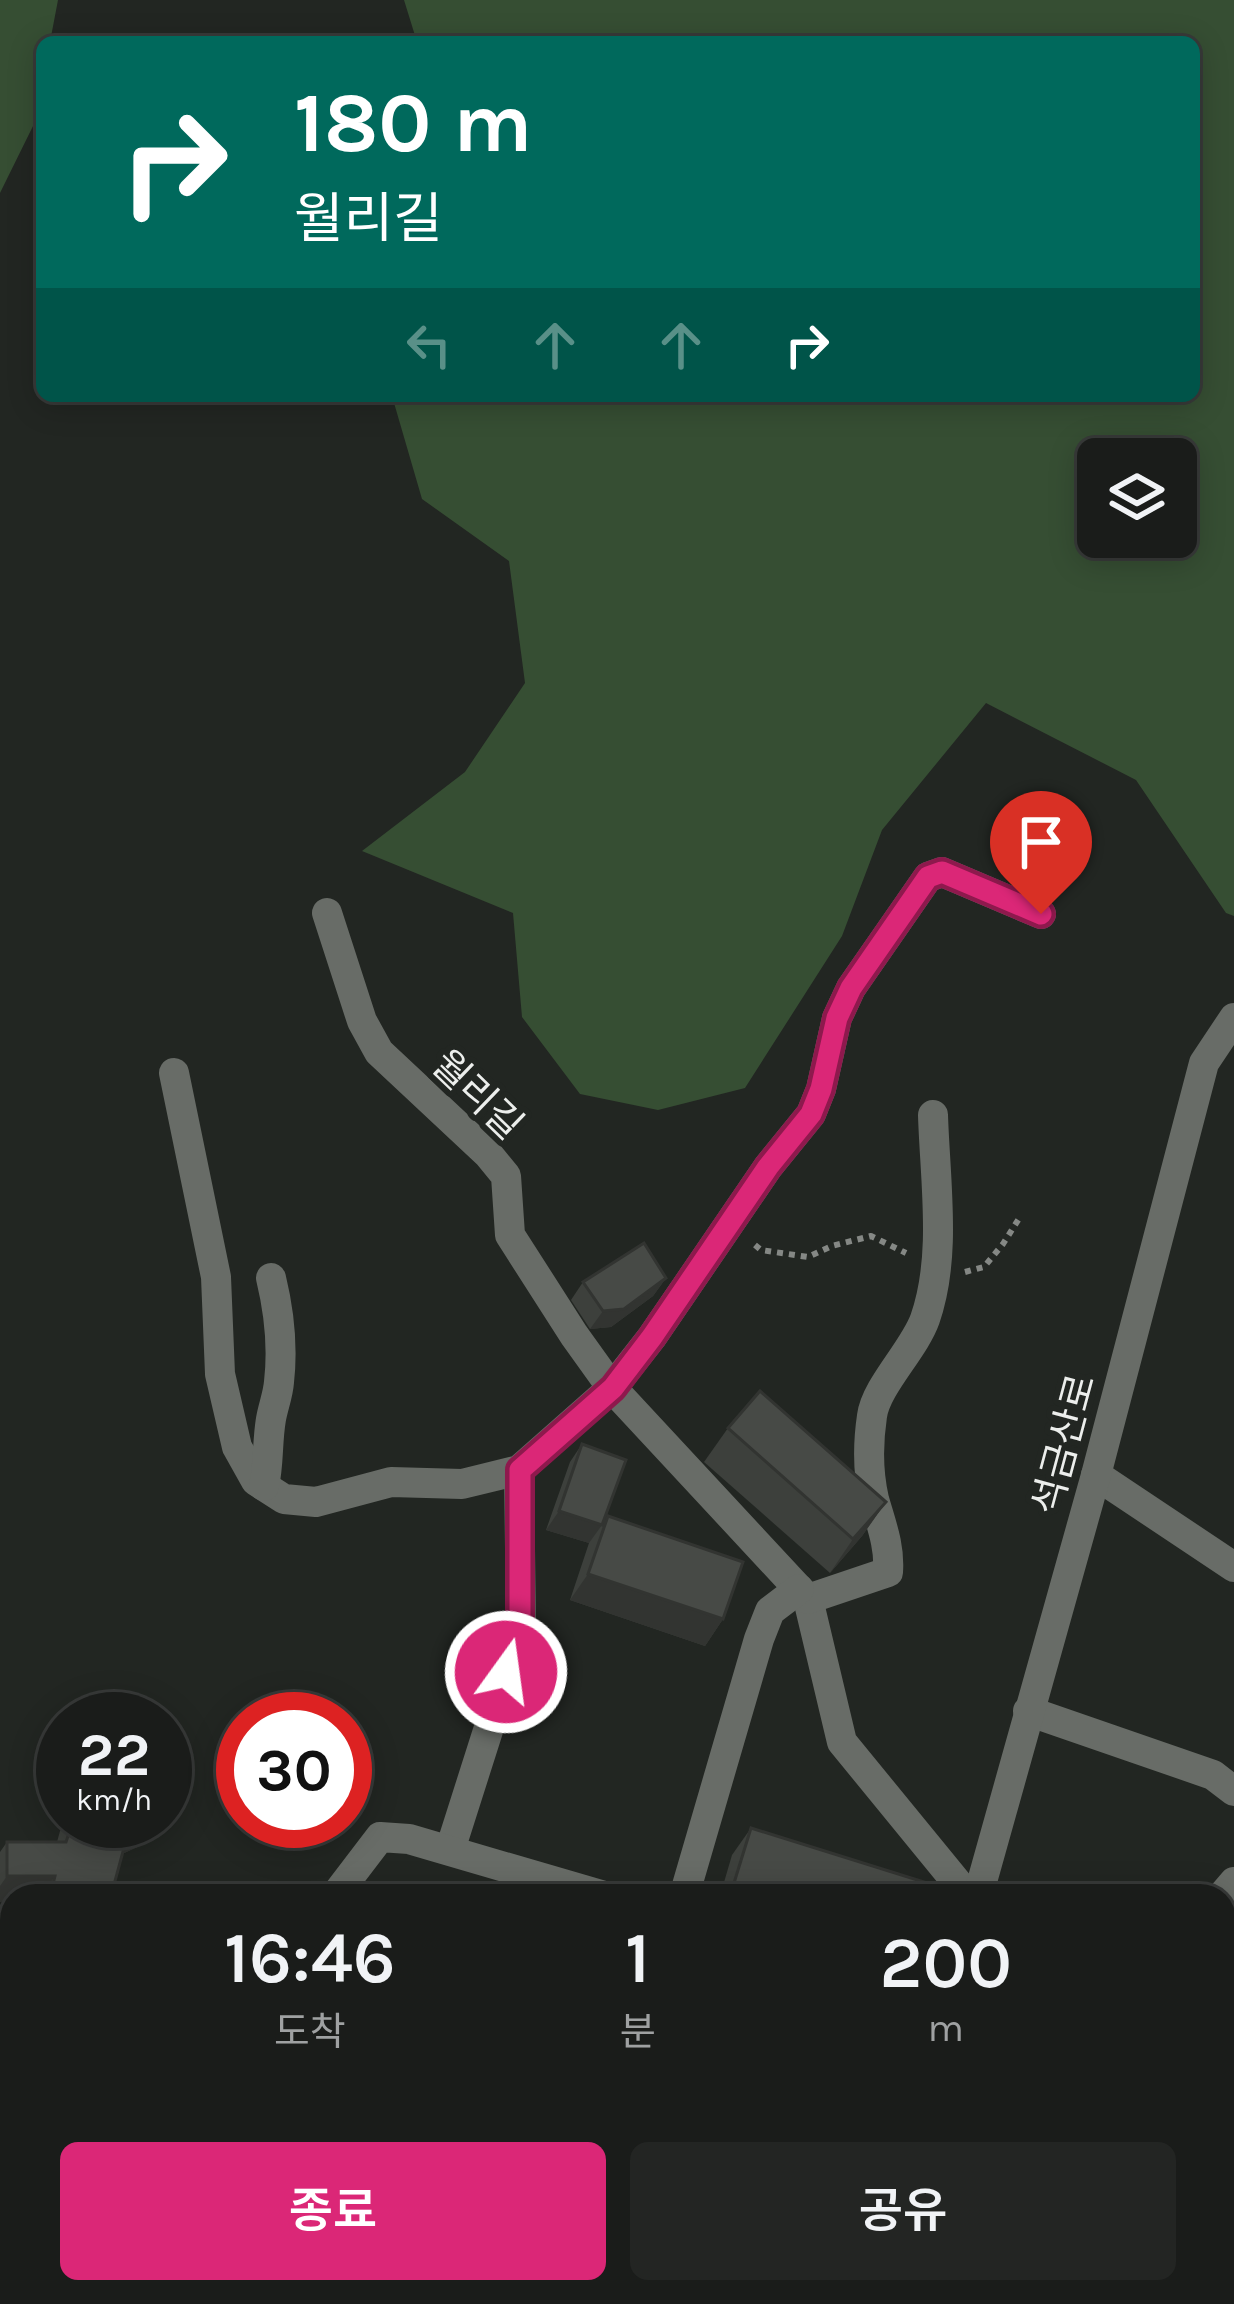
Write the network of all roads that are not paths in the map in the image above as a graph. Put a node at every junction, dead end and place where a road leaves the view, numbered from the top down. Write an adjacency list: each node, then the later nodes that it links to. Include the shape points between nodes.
1 (328, 913): 7 (street, 월리길, via 379,1052 506,1176 510,1235)
2 (1041, 914): 7 (street, via 942,872 928,877 851,988 811,1114)
3 (1234, 1018): 9 (street, 석금산로, via 1204,1063)
4 (174, 1073): 10 (street, via 216,1277 220,1374 237,1448)
5 (932, 1115): 12 (street, via 934,1276 923,1324 873,1408 868,1443 888,1571)
6 (271, 1278): 10 (street, via 279,1384)
7 (613, 1388): 8 (street); 12 (street, 월리길)
8 (520, 1470): 10 (street, via 462,1484 391,1482 316,1502 284,1499); 15 (street, via 520,1627)
9 (1096, 1475): 11 (street); 13 (street, 석금산로)
10 (264, 1486)
11 (1234, 1567)
12 (804, 1594): 18 (street, via 770,1611); 19 (street, 월리길, via 842,1742)
13 (1028, 1711): 14 (street, via 1213,1775); 20 (street, 석금산로)
14 (1234, 1791)
15 (450, 1850): 16 (street, via 380,1837); 17 (street)
16 (344, 1884)
17 (564, 1884)
18 (688, 1884)
19 (958, 1884)
20 (981, 1884)

